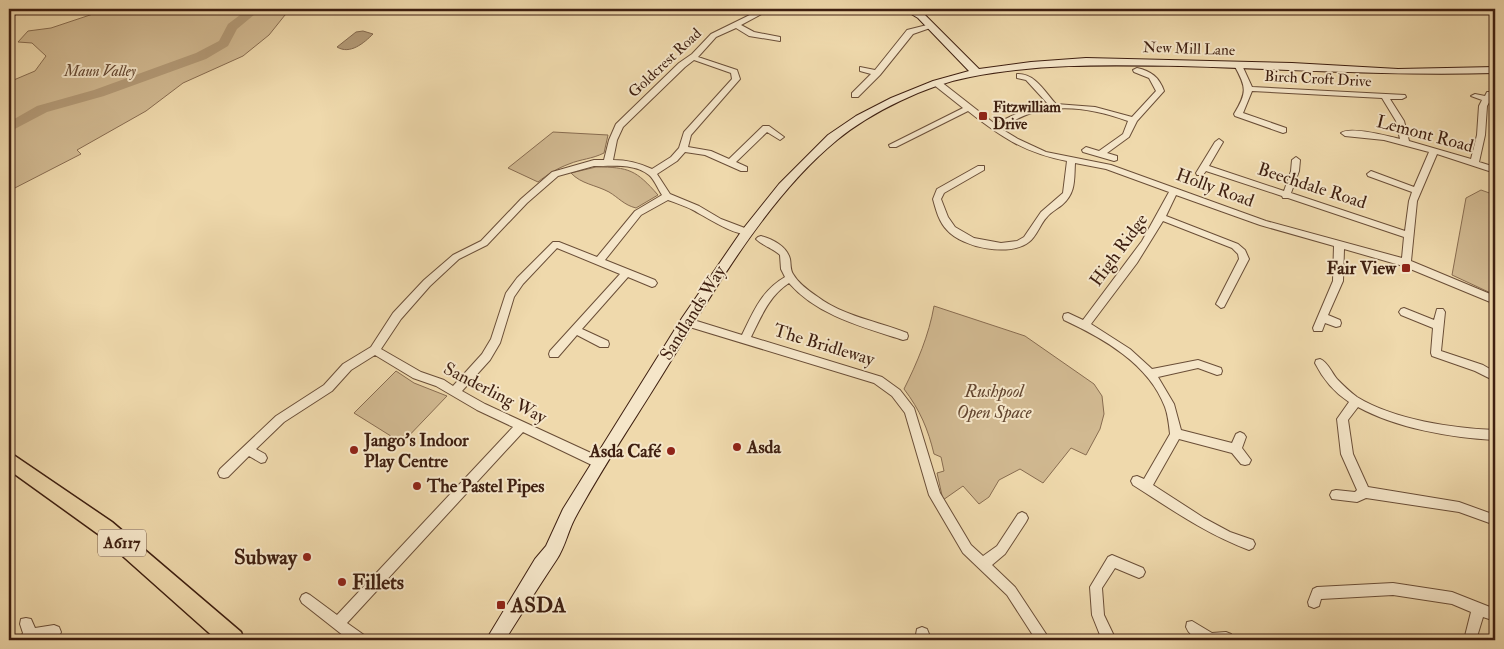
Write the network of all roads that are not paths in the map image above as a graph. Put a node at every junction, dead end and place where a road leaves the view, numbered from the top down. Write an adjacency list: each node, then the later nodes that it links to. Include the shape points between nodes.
1 (16, 9): 6 (street)
2 (768, 9): 7 (street, Goldcrest Road, via 754,13)
3 (801, 9): 5 (street)
4 (908, 9): 8 (street)
5 (810, 13)
6 (9, 19)
7 (736, 25): 9 (street, via 752,34); 10 (street, Goldcrest Road, via 711,38)
8 (931, 26): 15 (street); 16 (street, via 910,32)
9 (779, 39)
10 (695, 58): 34 (street, via 734,72 736,79 687,134); 41 (street, Goldcrest Road, via 682,65 619,126)
11 (1238, 65): 14 (street, New Mill Lane, via 1398,72); 15 (street, New Mill Lane, via 1086,61); 19 (street)
12 (863, 69): 16 (street)
13 (1137, 70): 26 (street, via 1152,71 1160,91)
14 (1495, 70)
15 (976, 72): 18 (street, Sandlands Way)
16 (877, 73): 20 (street)
17 (1028, 76): 24 (street)
18 (937, 83): 25 (street, Holly Road); 54 (street, Sandlands Way, via 894,100 832,138 789,181)
19 (1250, 89): 22 (street, Birch Croft Drive); 28 (street, via 1238,114)
20 (855, 95)
21 (1475, 96): 42 (street, via 1488,97 1483,106 1481,135)
22 (1385, 97): 23 (street, Birch Croft Drive); 31 (street, Birch Croft Drive, via 1400,121)
23 (1402, 97)
24 (1054, 106): 26 (street, via 1100,110); 27 (street, via 1030,111)
25 (969, 108): 27 (street, Holly Road); 33 (street)
26 (1133, 120): 37 (street, via 1126,135)
27 (994, 128): 39 (street, Holly Road, via 1015,142)
28 (1283, 130)
29 (1345, 133): 31 (street, Lemont Road)
30 (780, 137): 43 (street, via 766,128)
31 (1405, 141): 36 (street, Lemont Road)
32 (1219, 142): 52 (street, Beechdale Road, via 1202,170)
33 (893, 145)
34 (682, 149): 43 (street, via 714,154); 47 (street, via 674,159)
35 (1086, 150): 37 (street)
36 (1434, 150): 42 (street, Lemont Road); 50 (street)
37 (1100, 154): 38 (street)
38 (1114, 158)
39 (1071, 160): 44 (street, via 1069,191 1065,197 1039,218 1027,239 999,247 981,244 955,233 937,199 940,191); 49 (street, Holly Road, via 1108,167)
40 (1296, 160): 52 (street)
41 (608, 163): 47 (street, via 626,163); 78 (street, via 564,170 545,181 489,239 456,256 428,283 397,316)
42 (1474, 163): 46 (street, Lemont Road)
43 (730, 164): 45 (street)
44 (980, 168)
45 (744, 169)
46 (1495, 170)
47 (652, 173): 51 (street)
48 (1371, 174): 50 (street)
49 (1174, 190): 53 (street, High Ridge); 57 (street, Holly Road, via 1263,223)
50 (1417, 191): 55 (street)
51 (667, 196): 54 (street); 58 (street, via 638,213)
52 (1286, 196): 55 (street, Beechdale Road)
53 (1163, 218): 64 (street, via 1235,246 1242,252 1244,259); 71 (street, High Ridge)
54 (747, 232): 69 (street, Sandlands Way)
55 (1410, 236): 59 (street)
56 (762, 239): 61 (street, via 781,250)
57 (1339, 245): 59 (street, Holly Road); 68 (street, via 1338,281)
58 (599, 261): 60 (street); 84 (street, via 556,244 509,296 496,340 486,357)
59 (1406, 264): 63 (street, Holly Road)
60 (626, 273): 62 (street); 74 (street)
61 (791, 278): 75 (street, via 827,309); 76 (street, via 775,286 764,299)
62 (652, 283)
63 (1495, 300)
64 (1221, 304)
65 (1404, 312): 72 (street)
66 (1440, 312): 72 (street)
67 (1068, 317): 71 (street)
68 (1322, 317): 70 (street); 73 (street)
69 (687, 322): 76 (street, The Bridleway); 95 (street, Sandlands Way)
70 (1336, 323)
71 (1084, 325): 82 (street, via 1124,349)
72 (1439, 326): 83 (street, via 1436,353)
73 (1318, 328)
74 (574, 330): 77 (street); 79 (street)
75 (903, 336)
76 (745, 340): 102 (street, The Bridleway, via 863,374 896,393 910,411 935,494 967,549)
77 (604, 344)
78 (375, 350): 84 (street, Sanderling Way, via 417,375); 91 (street, via 347,367 328,388 280,419)
79 (554, 354)
80 (1320, 363): 85 (street, via 1339,388)
81 (1217, 371): 82 (street, via 1198,364)
82 (1151, 374): 87 (street, via 1169,404)
83 (1495, 377)
84 (455, 391): 86 (street, Sanderling Way)
85 (1356, 401): 88 (street, via 1383,413 1458,433); 97 (street, via 1342,420 1347,454)
86 (520, 426): 95 (street, Sanderling Way); 108 (street)
87 (1176, 434): 90 (street); 101 (street, via 1142,483 1200,522)
88 (1495, 435)
89 (1240, 437): 90 (street)
90 (1236, 449): 94 (street)
91 (248, 450): 92 (street); 96 (street)
92 (261, 458)
93 (9, 460): 113 (main road, A6117, via 105,528)
94 (1245, 460)
95 (600, 463): 115 (street, Sandlands Way, via 569,514 552,552)
96 (224, 473)
97 (1364, 492): 98 (street, via 1357,497); 100 (street, via 1459,507)
98 (1336, 495)
99 (1022, 518): 102 (street, via 1001,550)
100 (1495, 520)
101 (1249, 544)
102 (983, 564): 116 (street, The Bridleway, via 1011,591)
103 (1140, 572): 117 (street, via 1112,561 1096,587 1098,614)
104 (306, 599): 108 (street)
105 (1314, 602): 106 (street, via 1317,593 1393,589 1452,598)
106 (1479, 608): 107 (street); 118 (street)
107 (1495, 615)
108 (338, 624): 114 (street)
109 (1192, 627): 112 (street, via 1210,640)
110 (54, 632): 111 (street)
111 (27, 633)
112 (1226, 638)
113 (233, 640)
114 (359, 640)
115 (495, 640)
116 (1044, 640)
117 (1109, 640)
118 (1470, 640)

